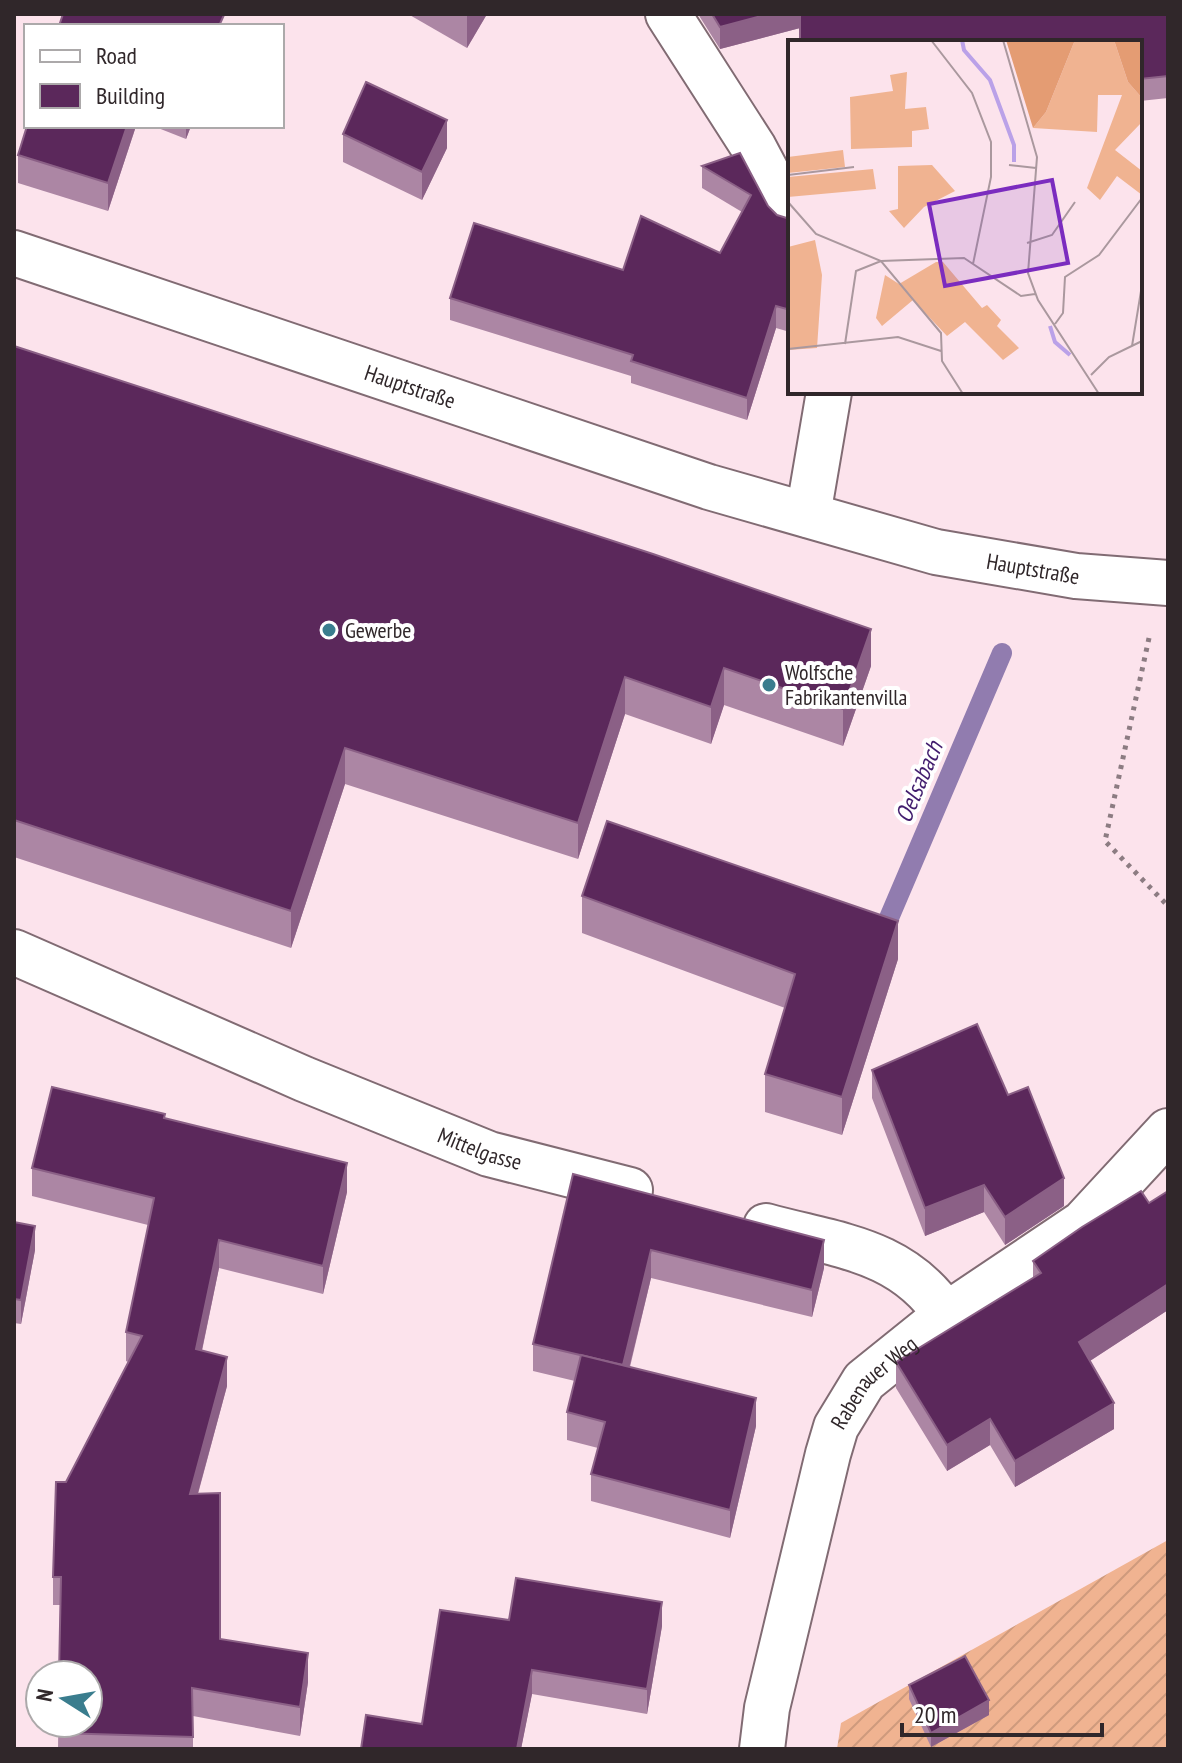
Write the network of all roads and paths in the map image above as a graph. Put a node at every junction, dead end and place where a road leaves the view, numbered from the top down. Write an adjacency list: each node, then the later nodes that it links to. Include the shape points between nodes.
1 (668, 14): 2 (street, via 754,148)
2 (788, 212)
3 (14, 253): 5 (street, Hauptstraße, via 694,482)
4 (829, 394): 5 (street)
5 (808, 515): 6 (street, Hauptstraße, via 936,552 1076,576)
6 (1164, 583): 7 (path, via 1105,841)
7 (1168, 906)
8 (14, 952): 10 (street, Mittelgasse, via 489,1154)
9 (1168, 1131): 12 (street, Rabenauer Weg, via 1083,1223)
10 (663, 1199)
11 (722, 1215): 12 (street, via 884,1258 921,1283)
12 (946, 1315): 13 (street, Rabenauer Weg, via 864,1381 836,1427 767,1708)
13 (762, 1749)

